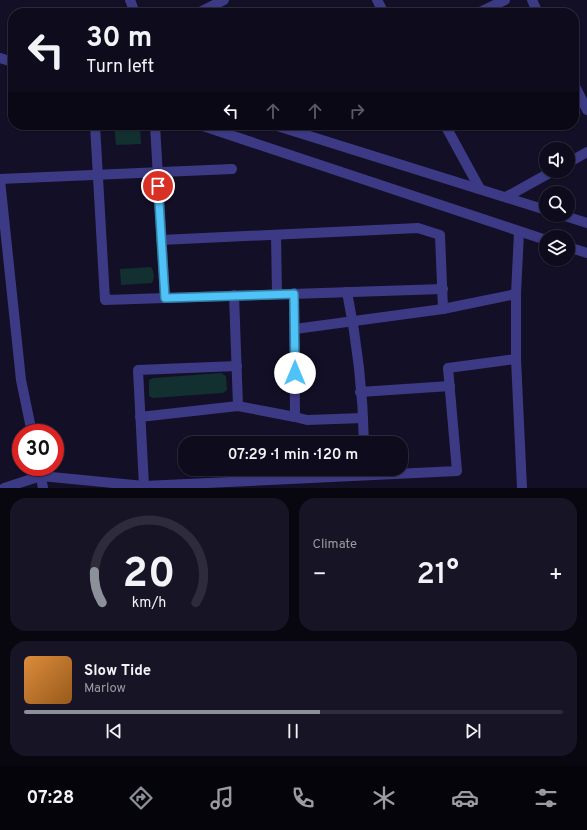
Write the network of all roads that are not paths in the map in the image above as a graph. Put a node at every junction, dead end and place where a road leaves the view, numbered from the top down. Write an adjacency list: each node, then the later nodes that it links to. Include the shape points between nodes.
1 (224, 0): 3 (street)
2 (505, 0): 4 (street)
3 (208, 8)
4 (488, 8)
5 (579, 94): 6 (street)
6 (587, 110)
7 (95, 130): 16 (street)
8 (155, 130): 15 (street)
9 (215, 130): 24 (street)
10 (290, 130): 19 (street)
11 (448, 130): 19 (street)
12 (587, 152): 13 (street)
13 (575, 159)
14 (232, 169): 15 (street)
15 (157, 172): 16 (street); 27 (street)
16 (98, 175): 18 (street); 36 (street, via 105,300)
17 (540, 178): 20 (street)
18 (0, 179): 48 (street, via 21,380)
19 (480, 189): 20 (street)
20 (506, 197): 21 (street)
21 (539, 208)
22 (575, 219): 23 (street)
23 (587, 223)
24 (519, 232): 26 (street); 34 (street)
25 (276, 235): 27 (street); 30 (street, via 418,228 440,235); 32 (street)
26 (539, 238)
27 (161, 240): 36 (street)
28 (575, 249): 29 (street)
29 (587, 253)
30 (443, 289): 31 (street); 37 (street)
31 (347, 292): 33 (street); 38 (street)
32 (277, 294): 33 (street); 35 (street)
33 (294, 294): 39 (street)
34 (516, 294): 37 (street); 40 (street)
35 (234, 296): 36 (street); 41 (street)
36 (165, 298)
37 (443, 309): 38 (street)
38 (353, 322): 39 (street); 43 (street)
39 (295, 329): 46 (street)
40 (516, 359): 42 (street, via 448,368); 60 (street)
41 (237, 366): 44 (street); 45 (street, via 138,370)
42 (450, 386): 43 (street); 50 (street, via 457,471)
43 (360, 392): 47 (street)
44 (238, 406): 45 (street); 46 (street)
45 (140, 417): 56 (street)
46 (295, 417): 47 (street, via 307,420)
47 (363, 418): 49 (street)
48 (30, 424)
49 (364, 436)
50 (408, 472)
51 (64, 475): 56 (street)
52 (31, 476): 58 (street)
53 (41, 476): 59 (street)
54 (343, 476): 55 (street)
55 (307, 483): 57 (street)
56 (144, 486): 57 (street)
57 (185, 486)
58 (4, 488)
59 (43, 488)
60 (522, 488)

